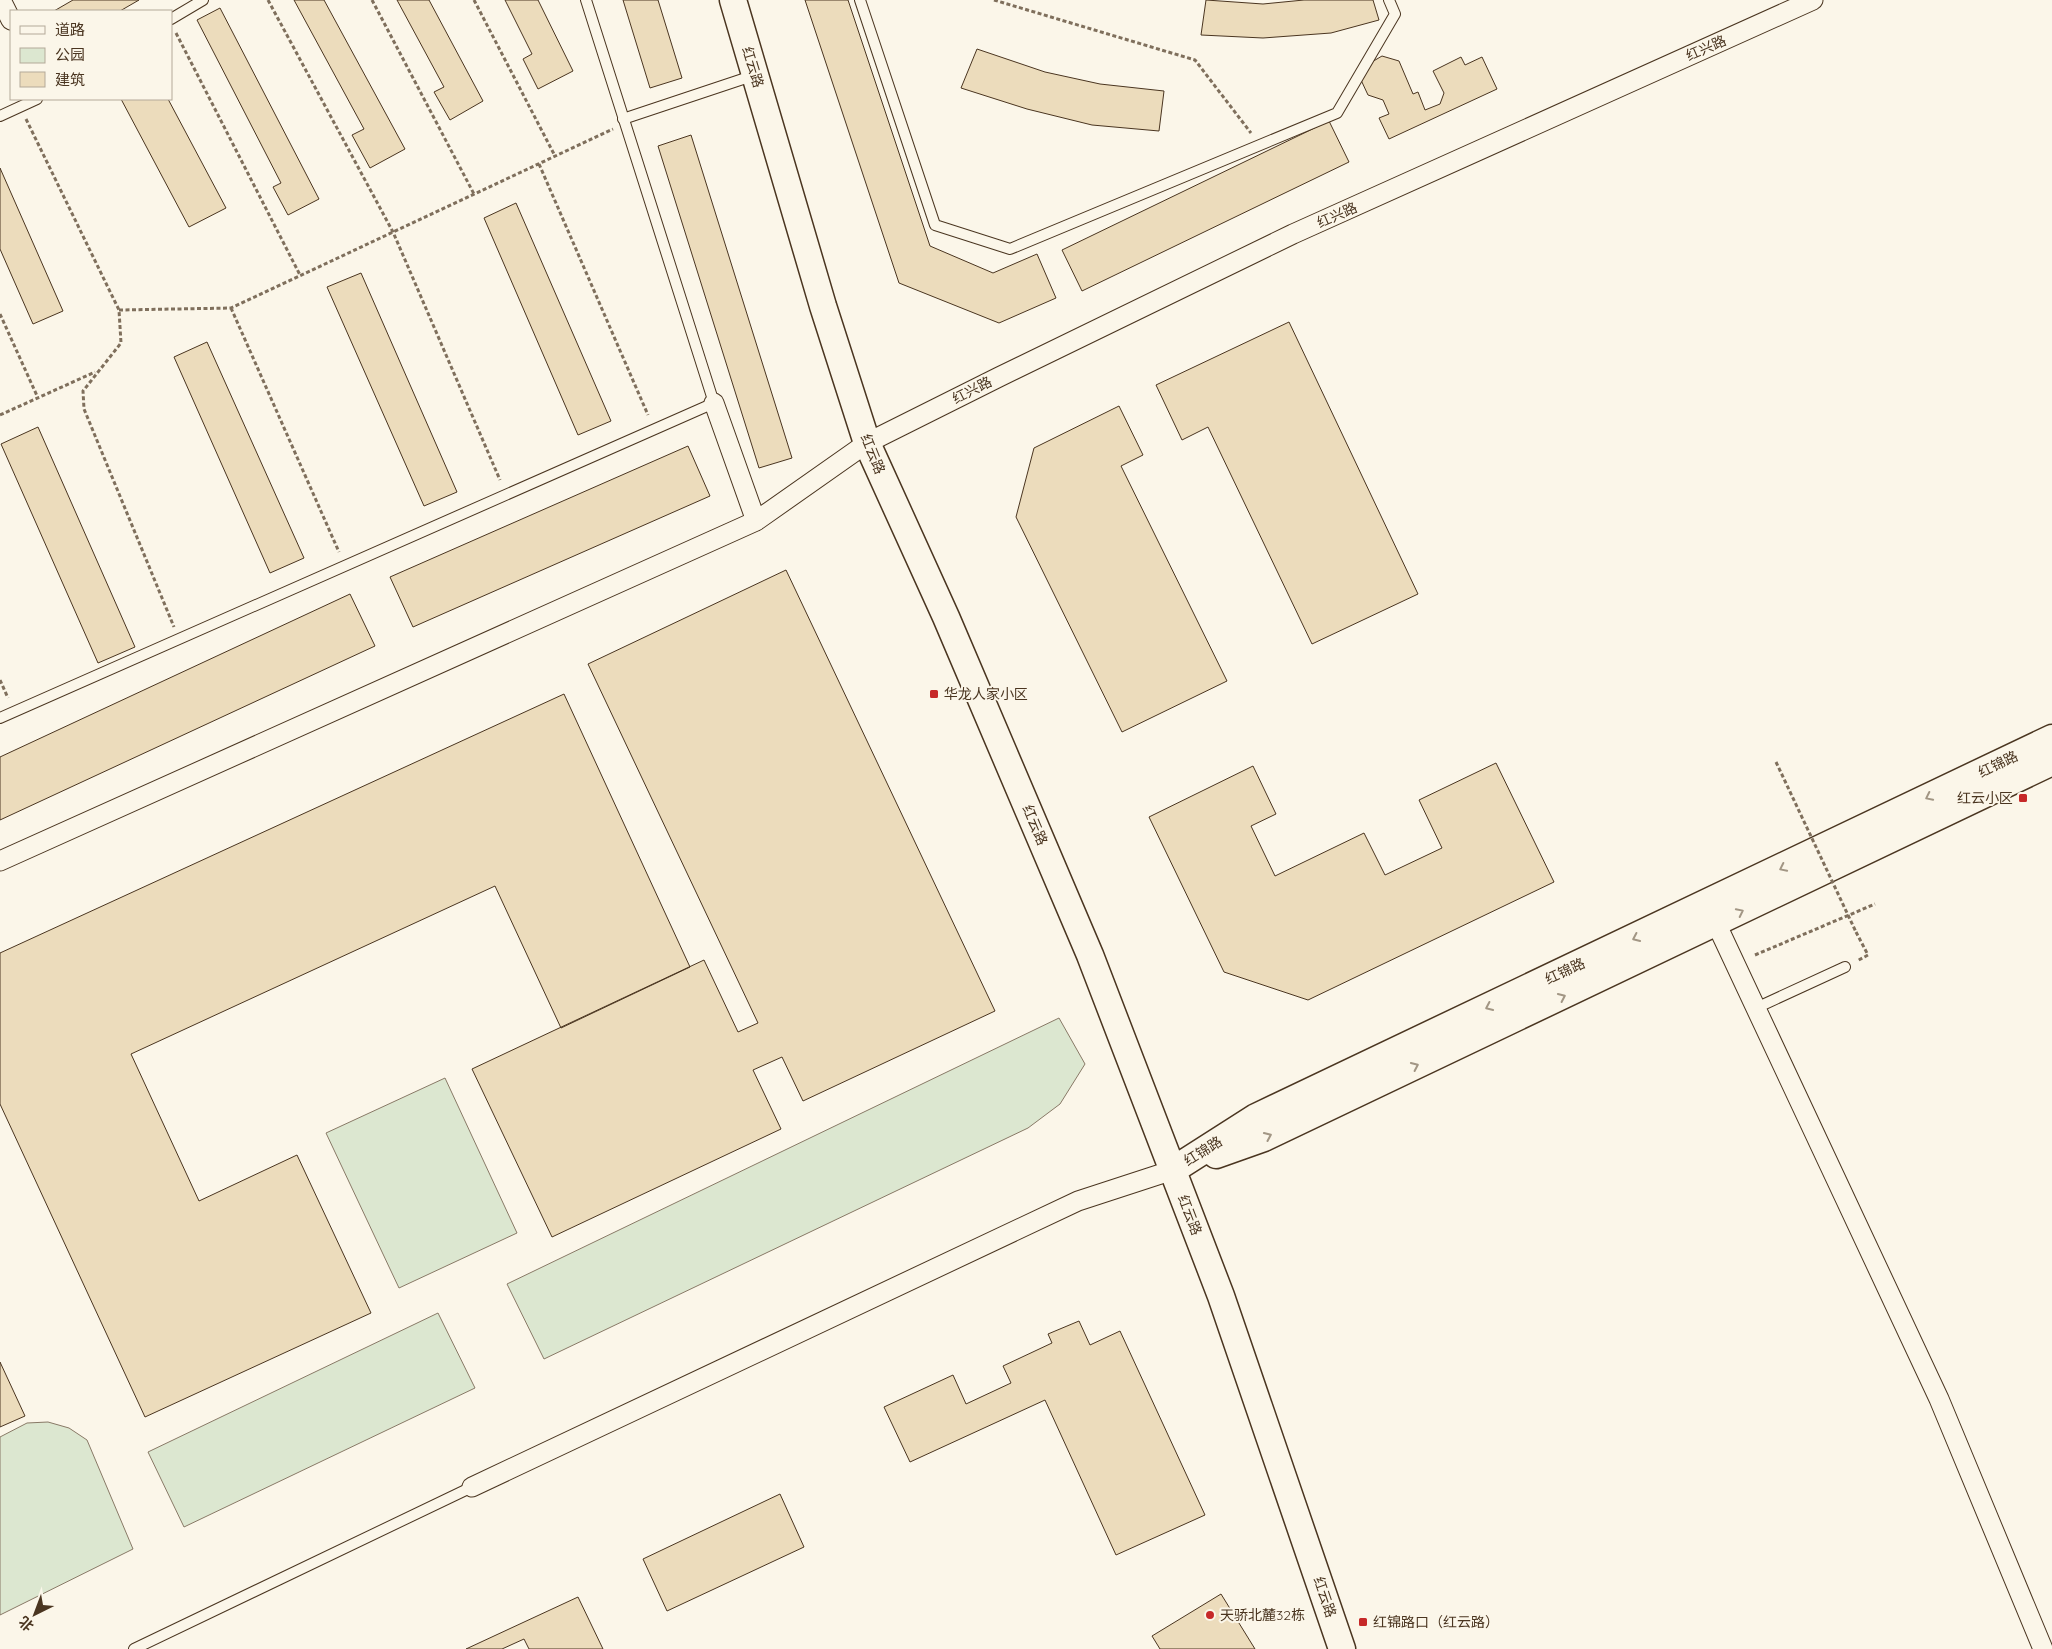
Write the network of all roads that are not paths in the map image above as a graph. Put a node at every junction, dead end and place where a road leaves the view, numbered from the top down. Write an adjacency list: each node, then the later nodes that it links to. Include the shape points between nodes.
1 (1, 0): 8 (street)
2 (203, 0): 9 (lane)
3 (586, 0): 13 (lane)
4 (733, 0): 10 (street, 红云路)
5 (860, 0): 6 (lane, via 935,225 1010,248 1337,113 1394,14)
6 (1389, 0)
7 (1813, 0): 15 (street, 红兴路, via 1293,234)
8 (10, 18)
9 (172, 18)
10 (755, 75): 13 (lane); 15 (street, 红云路)
11 (35, 100): 12 (lane)
12 (0, 116)
13 (624, 121): 14 (lane)
14 (714, 403): 16 (street); 17 (lane)
15 (867, 443): 16 (street, 红兴路); 24 (street, 红云路, via 950,626 1090,955)
16 (756, 521): 20 (street, 红兴路)
17 (0, 718)
18 (2052, 738): 24 (street, 红锦路, one-way to 24, via 1256,1118)
19 (2052, 762): 21 (street, 红锦路, one-way to 19)
20 (0, 861)
21 (1716, 923): 23 (street); 24 (street, 红锦路, one-way to 21, via 1264,1138)
22 (1845, 967): 23 (lane)
23 (1756, 1008): 28 (street, via 1939,1399)
24 (1173, 1170): 25 (street, via 1078,1201); 27 (street, 红云路, via 1221,1296)
25 (472, 1487): 26 (lane)
26 (134, 1649)
27 (1342, 1649)
28 (2043, 1649)

